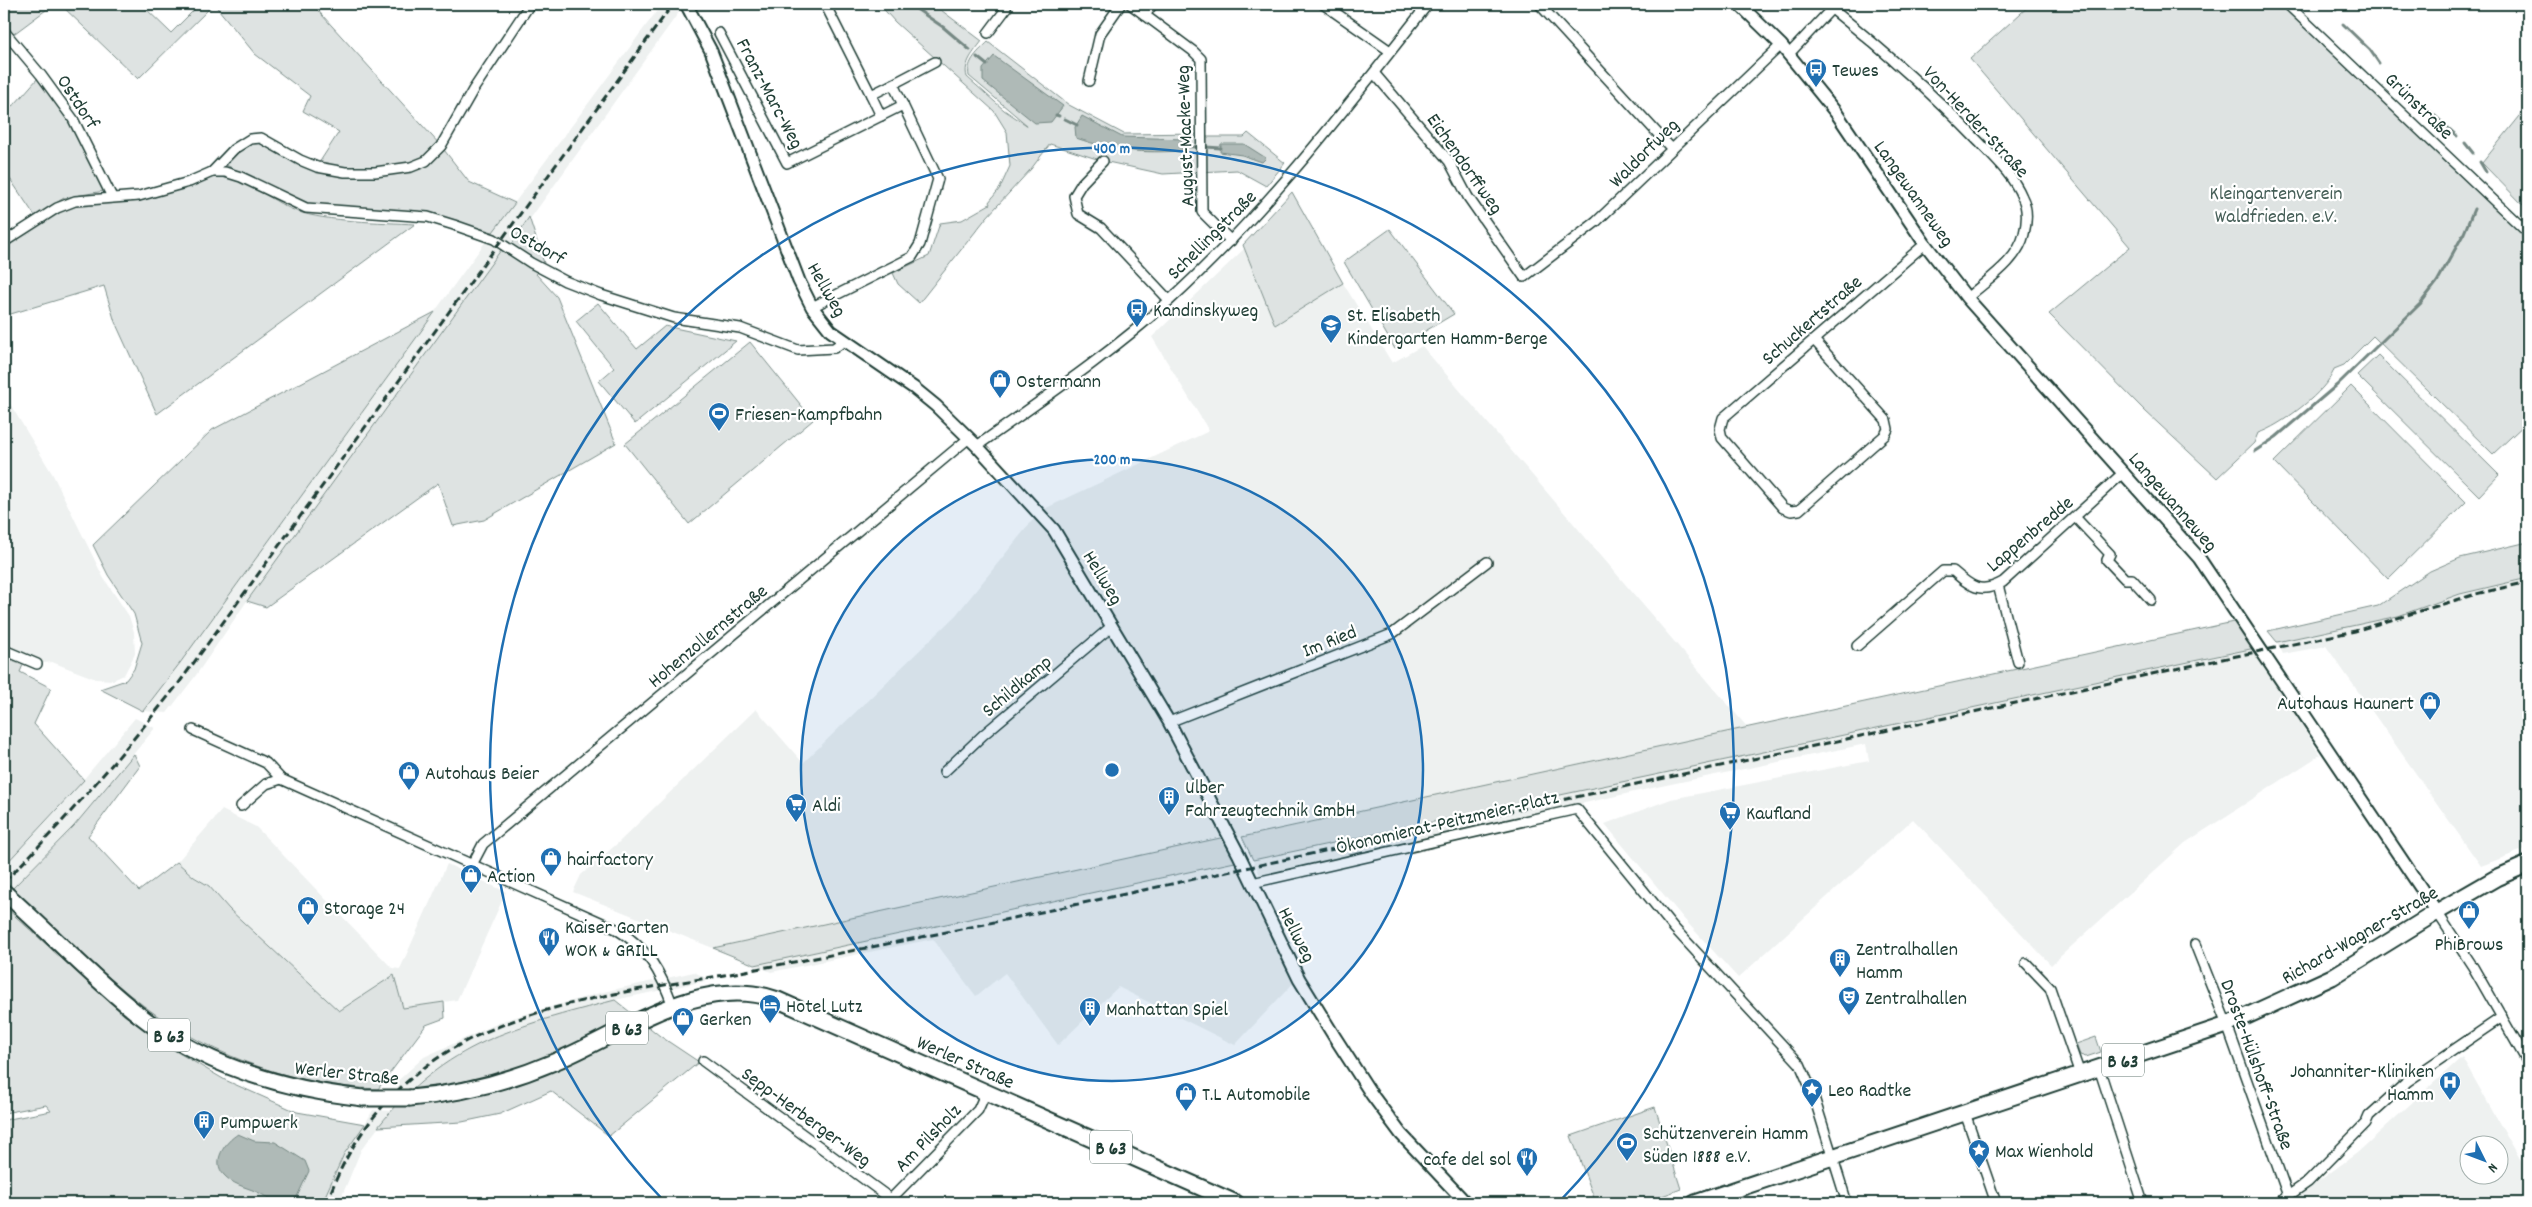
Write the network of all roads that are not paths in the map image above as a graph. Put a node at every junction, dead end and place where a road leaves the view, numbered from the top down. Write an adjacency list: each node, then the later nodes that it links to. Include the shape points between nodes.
1 (530, 4): 29 (street, via 483,73 441,146 426,161 411,167 375,172 345,172 317,167 262,138 250,140 234,149)
2 (686, 4): 38 (street, Hellweg, via 711,50 799,281)
3 (825, 4): 24 (street)
4 (1006, 4): 17 (street, via 1006,9)
5 (1121, 4): 22 (street, via 1100,34)
6 (1130, 4): 14 (street, August-Macke-Weg)
7 (1153, 4): 14 (street)
8 (1323, 4): 19 (street)
9 (1428, 4): 19 (street, Schellingstraße)
10 (1539, 4): 27 (street)
11 (1739, 4): 18 (street, Langewanneweg)
12 (2287, 4): 31 (street, Grünstraße)
13 (1834, 6): 18 (street, Waldorfweg); 36 (street, Von-Herder-Straße, via 1964,127 2005,170 2022,195 2027,219 2019,248)
14 (1145, 15): 32 (street, August-Macke-Weg, via 1201,59 1202,212)
15 (4, 31): 30 (street, Ostdorf, via 73,119)
16 (719, 32): 26 (street, Franz-Marc-Weg, via 787,163)
17 (988, 33)
18 (1785, 50): 27 (street, Waldorfweg); 34 (street, Langewanneweg, via 1856,141)
19 (1390, 51): 21 (street, Schellingstraße)
20 (935, 62): 23 (street)
21 (1374, 73): 32 (street, Schellingstraße, via 1289,178); 35 (street, Eichendorffweg, via 1449,161 1468,197)
22 (1089, 80)
23 (893, 84): 24 (street); 25 (street)
24 (871, 95): 26 (street)
25 (903, 105): 26 (street, Franz-Marc-Weg); 38 (street, via 938,179 920,244 912,257)
26 (882, 116)
27 (1672, 148): 35 (street, Waldorfweg, via 1596,222)
28 (1104, 161): 37 (street, via 1074,196 1078,214 1101,228)
29 (212, 172): 30 (street, via 139,196); 40 (street, Ostdorf, via 241,177 306,208 428,218 454,225 494,239 565,280 674,318 740,328 798,350 834,348)
30 (112, 197): 33 (street, via 75,201 57,208)
31 (2528, 233)
32 (1231, 241): 37 (street, Schellingstraße)
33 (4, 242)
34 (1925, 244): 36 (street, Langewanneweg); 39 (street, Schuckertstraße)
35 (1524, 278)
36 (1967, 298): 42 (street, Langewanneweg)
37 (1169, 300): 41 (street, Schellingstraße, via 1120,343)
38 (812, 307): 40 (street, Hellweg, via 831,331)
39 (1814, 340): 39 (street, Schuckertstraße, via 1726,415 1722,422 1722,438 1783,508 1791,511 1799,510 1881,439 1888,429 1886,420)
40 (844, 341): 41 (street, Hellweg, via 914,388)
41 (973, 442): 47 (street, Hellweg, via 1054,530); 57 (street, Hohenzollernstraße, via 483,844)
42 (2124, 472): 43 (street, Lappenbredde); 61 (street, Langewanneweg, via 2209,571)
43 (2075, 517): 45 (street, Lappenbredde); 46 (street, via 2110,554 2107,560 2125,579 2132,579)
44 (1487, 562): 52 (street, Im Ried, via 1392,634)
45 (1998, 585): 48 (street, Lappenbredde, via 1984,589 1970,586 1953,571 1943,571); 50 (street)
46 (2151, 600)
47 (1112, 626): 52 (street, Hellweg); 54 (street, Schildkamp)
48 (1857, 646)
49 (4, 650): 51 (street)
50 (2018, 662)
51 (37, 664)
52 (1169, 722): 59 (street, Hellweg)
53 (193, 730): 55 (street, via 266,763)
54 (944, 772)
55 (281, 779): 56 (street, via 266,784); 57 (street)
56 (241, 806)
57 (473, 863): 64 (street, via 627,935 654,963)
58 (2528, 864): 61 (main road, Richard-Wagner-Straße / B 63, via 2496,878)
59 (1252, 883): 73 (street, Ökonomierat-Peitzmeier-Platz, via 1577,809 1674,928 1800,1064 1809,1081); 77 (street, Hellweg, via 1299,978 1372,1095 1401,1134)
60 (9, 897): 64 (main road, Werler Straße / B 63, bridge, via 132,1009 181,1043 225,1065 283,1085 363,1098 450,1094 520,1075)
61 (2437, 912): 65 (street, Langewanneweg); 66 (main road, Richard-Wagner-Straße / B 63, via 2332,977)
62 (2195, 944): 66 (street, Droste-Hülshoff-Straße)
63 (2026, 963): 70 (street, via 2050,988)
64 (673, 1006): 71 (main road, Werler Straße / B 63, via 710,995 740,992 766,995)
65 (2502, 1017): 68 (street, Langewanneweg); 74 (street, via 2408,1082 2369,1116 2361,1129 2308,1182)
66 (2227, 1025): 69 (main road, Richard-Wagner-Straße / B 63); 74 (street, Droste-Hülshoff-Straße)
67 (703, 1061): 75 (street, Sepp-Herberger-Weg)
68 (2528, 1063)
69 (2099, 1068): 70 (main road, Richard-Wagner-Straße / B 63); 81 (street)
70 (2080, 1074): 72 (main road, Richard-Wagner-Straße / B 63)
71 (986, 1092): 75 (street, Am Pilsholz, via 978,1110); 76 (main road, Werler Straße / B 63)
72 (1965, 1113): 73 (main road, Richard-Wagner-Straße / B 63); 80 (street)
73 (1834, 1157): 78 (main road, Richard-Wagner-Straße / B 63); 79 (street)
74 (2288, 1196): 82 (street)
75 (889, 1201)
76 (1236, 1203)
77 (1466, 1203)
78 (1694, 1203)
79 (1847, 1203)
80 (1996, 1203)
81 (2143, 1203)
82 (2278, 1203)

